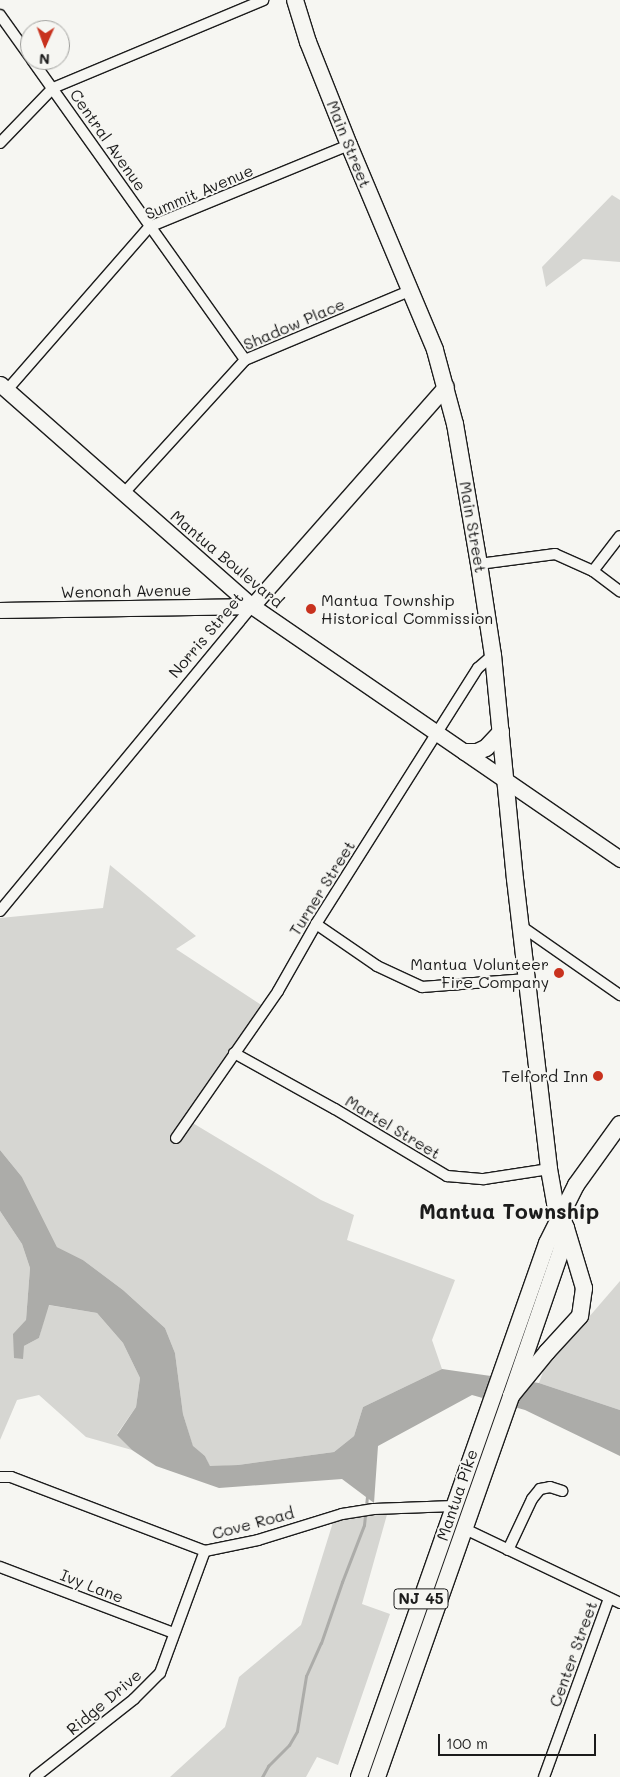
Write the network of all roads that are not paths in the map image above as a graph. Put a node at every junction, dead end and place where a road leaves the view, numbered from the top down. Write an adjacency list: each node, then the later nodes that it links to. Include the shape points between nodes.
1 (263, 0): 6 (street)
2 (295, 0): 8 (main road, Main Street)
3 (0, 15): 4 (street)
4 (20, 43)
5 (39, 70): 6 (street, Central Avenue)
6 (52, 88): 7 (street); 9 (street, Central Avenue)
7 (0, 143)
8 (349, 145): 9 (street, Summit Avenue); 10 (main road, Main Street)
9 (150, 227): 11 (street, Central Avenue); 13 (street, Summit Avenue)
10 (409, 291): 11 (street, Shadow Place); 12 (main road, Main Street, via 435,350)
11 (245, 360): 14 (street, Shadow Place)
12 (446, 386): 16 (main road, Main Street); 19 (main road, Norris Street)
13 (3, 387): 14 (main road, Mantua Boulevard)
14 (124, 493): 19 (main road, Mantua Boulevard)
15 (620, 536): 17 (street)
16 (479, 564): 17 (street, via 555,554); 21 (main road, Main Street)
17 (593, 571): 18 (street)
18 (620, 591)
19 (252, 606): 20 (main road, Wenonah Avenue); 23 (main road, Mantua Boulevard); 27 (street, Norris Street)
20 (0, 610)
21 (493, 655): 22 (main road, Main Street); 23 (street, Turner Street, via 478,668)
22 (501, 732): 24 (main road, via 486,748); 25 (main road, Main Street)
23 (437, 733): 24 (main road, Mantua Boulevard); 28 (street, Turner Street)
24 (465, 752): 25 (main road, Mantua Boulevard)
25 (507, 781): 26 (main road, Mantua Boulevard); 29 (main road, Main Street)
26 (620, 860)
27 (0, 911)
28 (316, 924): 30 (street, via 377,966 422,986 433,988); 32 (street, Turner Street, via 278,991)
29 (520, 926): 30 (main road, Main Street); 31 (street)
30 (527, 979): 35 (main road, Main Street)
31 (620, 995)
32 (234, 1053): 34 (street, Turner Street); 35 (street, Martel Street, via 447,1176 484,1179)
33 (620, 1124): 36 (main road, NJ 45, via 594,1163)
34 (176, 1138)
35 (549, 1169): 36 (main road, Main Street, via 553,1195)
36 (563, 1222): 37 (main road, Mantua Pike / NJ 45); 38 (main road, NJ 45); 39 (main road, Main Street)
37 (536, 1271): 38 (main road); 43 (main road, Mantua Pike / NJ 45)
38 (554, 1272): 39 (main road, via 567,1276); 40 (main road, NJ 45)
39 (584, 1288): 40 (main road, via 580,1316)
40 (526, 1370): 44 (main road, Mantua Pike / NJ 45, via 511,1396)
41 (5, 1477): 46 (street, Cove Road)
42 (562, 1491): 45 (street, via 550,1487 540,1489)
43 (454, 1506): 46 (street, Cove Road, via 374,1508); 52 (main road, Mantua Pike / NJ 45)
44 (465, 1529): 45 (street); 53 (main road, Mantua Pike / NJ 45)
45 (508, 1550): 48 (street)
46 (205, 1551): 50 (street, Ridge Drive)
47 (0, 1567): 50 (street, Ivy Lane)
48 (609, 1598): 49 (street); 54 (street, Center Street)
49 (620, 1603)
50 (174, 1633): 51 (street, Ridge Drive, via 160,1673 148,1687)
51 (35, 1777)
52 (359, 1777)
53 (377, 1777)
54 (544, 1777)

